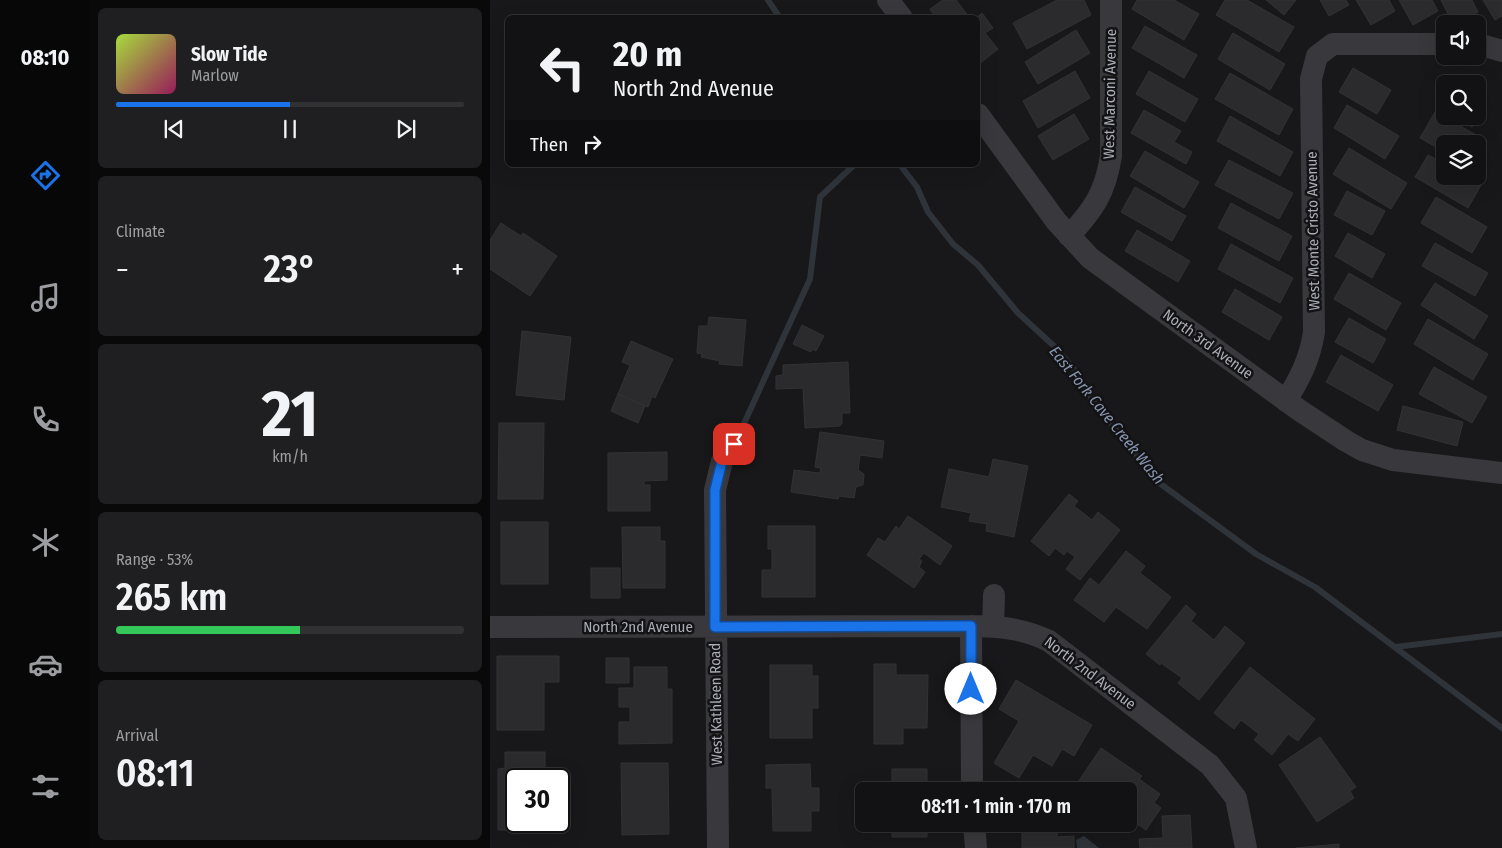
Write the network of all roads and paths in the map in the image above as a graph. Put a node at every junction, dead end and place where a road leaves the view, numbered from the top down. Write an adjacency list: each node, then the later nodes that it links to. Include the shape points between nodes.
1 (888, 0): 3 (street)
2 (1111, 0): 8 (street, West Marconi Avenue, via 1111,156 1107,180 1098,201)
3 (900, 15)
4 (1436, 44): 9 (street, West Monte Cristo Avenue, via 1333,44 1317,56 1311,79 1314,332 1303,374)
5 (1486, 46): 6 (street)
6 (1502, 51)
7 (980, 117): 8 (street, North 3rd Avenue)
8 (1069, 236): 9 (street, North 3rd Avenue, via 1090,258)
9 (1286, 401): 11 (street, North 3rd Avenue, via 1362,450 1392,460)
10 (734, 444): 15 (street, West Kathleen Road, via 722,461 715,490)
11 (1502, 473)
12 (994, 595): 13 (street)
13 (982, 626): 15 (street, North 2nd Avenue); 16 (street); 20 (street, North 2nd Avenue, via 1031,632 1050,641 1210,765 1236,798)
14 (490, 627): 15 (street, North 2nd Avenue)
15 (715, 627): 18 (street, West Kathleen Road)
16 (973, 782)
17 (975, 832): 19 (street)
18 (718, 848)
19 (976, 848)
20 (1246, 848)

